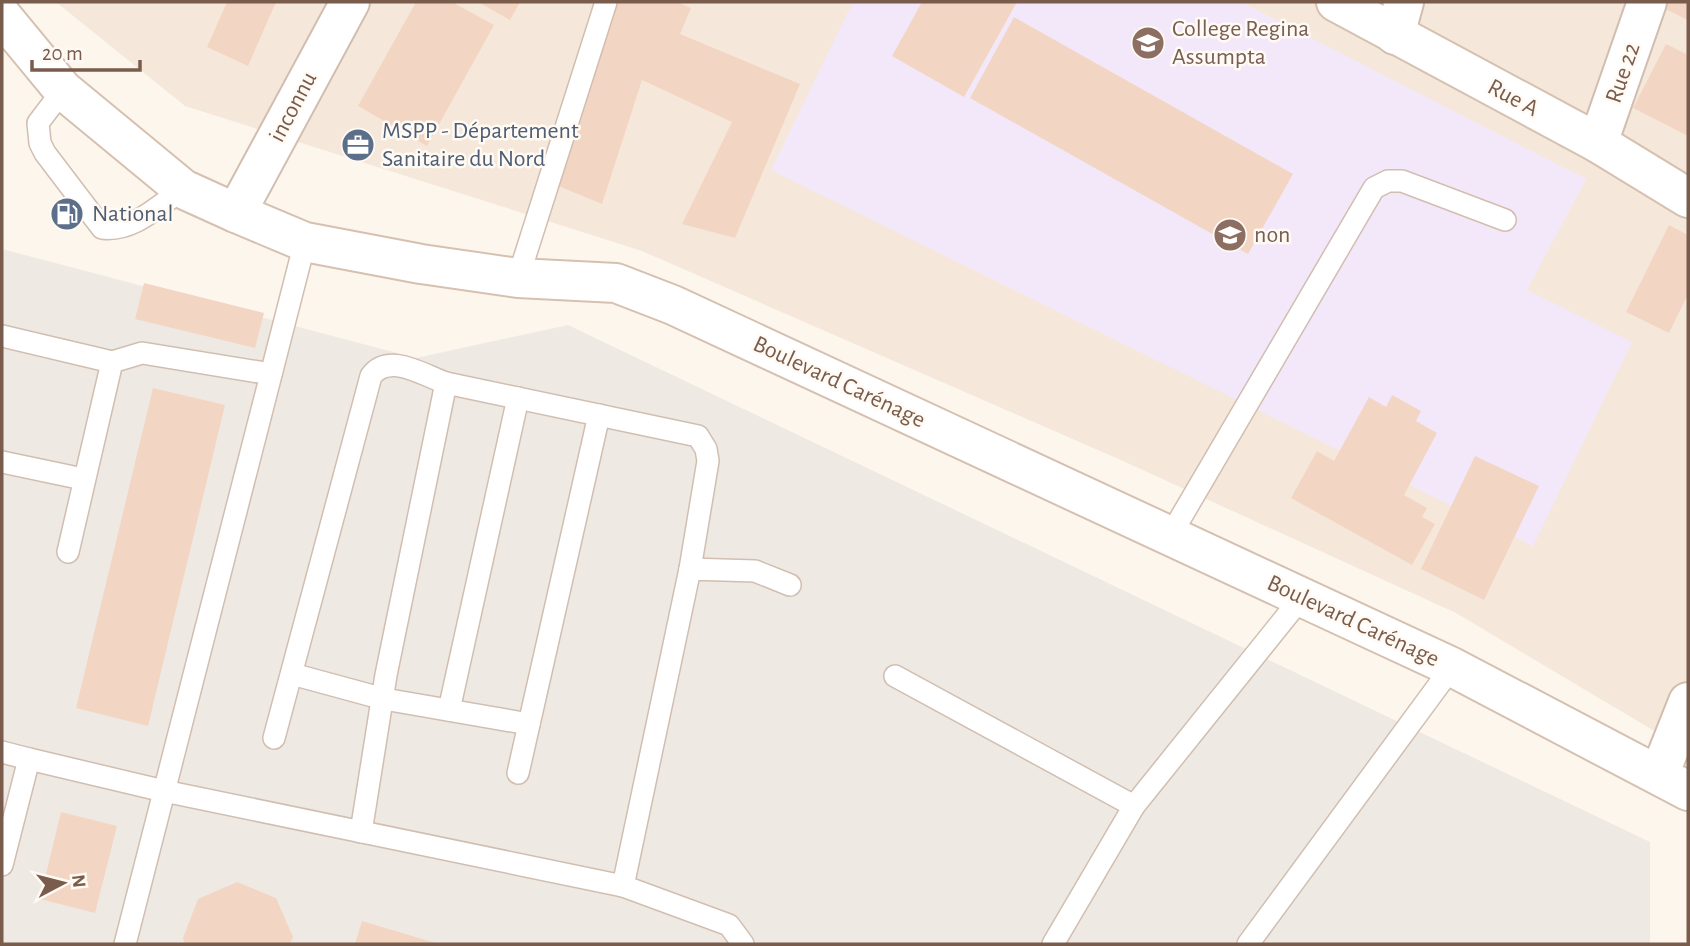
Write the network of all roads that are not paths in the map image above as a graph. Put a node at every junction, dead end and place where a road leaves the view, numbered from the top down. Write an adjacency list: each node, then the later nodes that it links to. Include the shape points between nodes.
1 (350, 2): 11 (street, inconnu)
2 (606, 2): 14 (lane)
3 (1336, 2): 6 (street, Rue A)
4 (1647, 2): 8 (street, Rue 22)
5 (2, 16): 7 (street, Boulevard Carénage)
6 (1400, 18): 8 (street, Rue A)
7 (63, 90): 9 (street, Boulevard Carénage); 9 (lane, via 38,123 40,143 102,228 130,225)
8 (1598, 144): 10 (street, Rue A)
9 (183, 189): 11 (street, Boulevard Carénage)
10 (1688, 198)
11 (236, 213): 13 (street, Boulevard Carénage)
12 (1505, 220): 23 (lane, via 1402,181 1374,188)
13 (305, 242): 14 (street, Boulevard Carénage); 17 (lane)
14 (518, 278): 23 (street, Boulevard Carénage, via 615,283 673,305)
15 (2, 336): 16 (lane)
16 (112, 362): 17 (lane, via 142,353); 22 (lane)
17 (271, 374): 40 (lane)
18 (446, 383): 19 (lane); 29 (lane, via 391,363 378,366 371,376); 31 (lane)
19 (518, 398): 20 (lane); 33 (lane)
20 (599, 415): 25 (lane, via 691,434 702,441 708,461); 34 (lane)
21 (2, 462): 22 (lane)
22 (83, 479): 24 (lane)
23 (1170, 536): 27 (street, Boulevard Carénage)
24 (68, 552)
25 (690, 569): 26 (lane, via 755,571); 44 (lane)
26 (790, 585)
27 (1302, 597): 28 (street, Boulevard Carénage); 41 (lane)
28 (1452, 667): 39 (street, Boulevard Carénage); 48 (lane)
29 (292, 674): 31 (lane); 35 (lane)
30 (895, 676): 41 (lane)
31 (384, 699): 33 (lane); 42 (lane)
32 (1688, 702): 39 (street)
33 (449, 710): 34 (lane)
34 (529, 724): 38 (lane)
35 (275, 738)
36 (2, 752): 37 (lane)
37 (29, 758): 40 (lane); 43 (lane)
38 (518, 773)
39 (1674, 783)
40 (164, 791): 42 (lane); 45 (lane)
41 (1134, 806): 47 (lane)
42 (361, 832): 44 (lane)
43 (2, 865)
44 (623, 886): 46 (lane, via 729,925)
45 (125, 944)
46 (743, 944)
47 (1053, 944)
48 (1248, 944)

